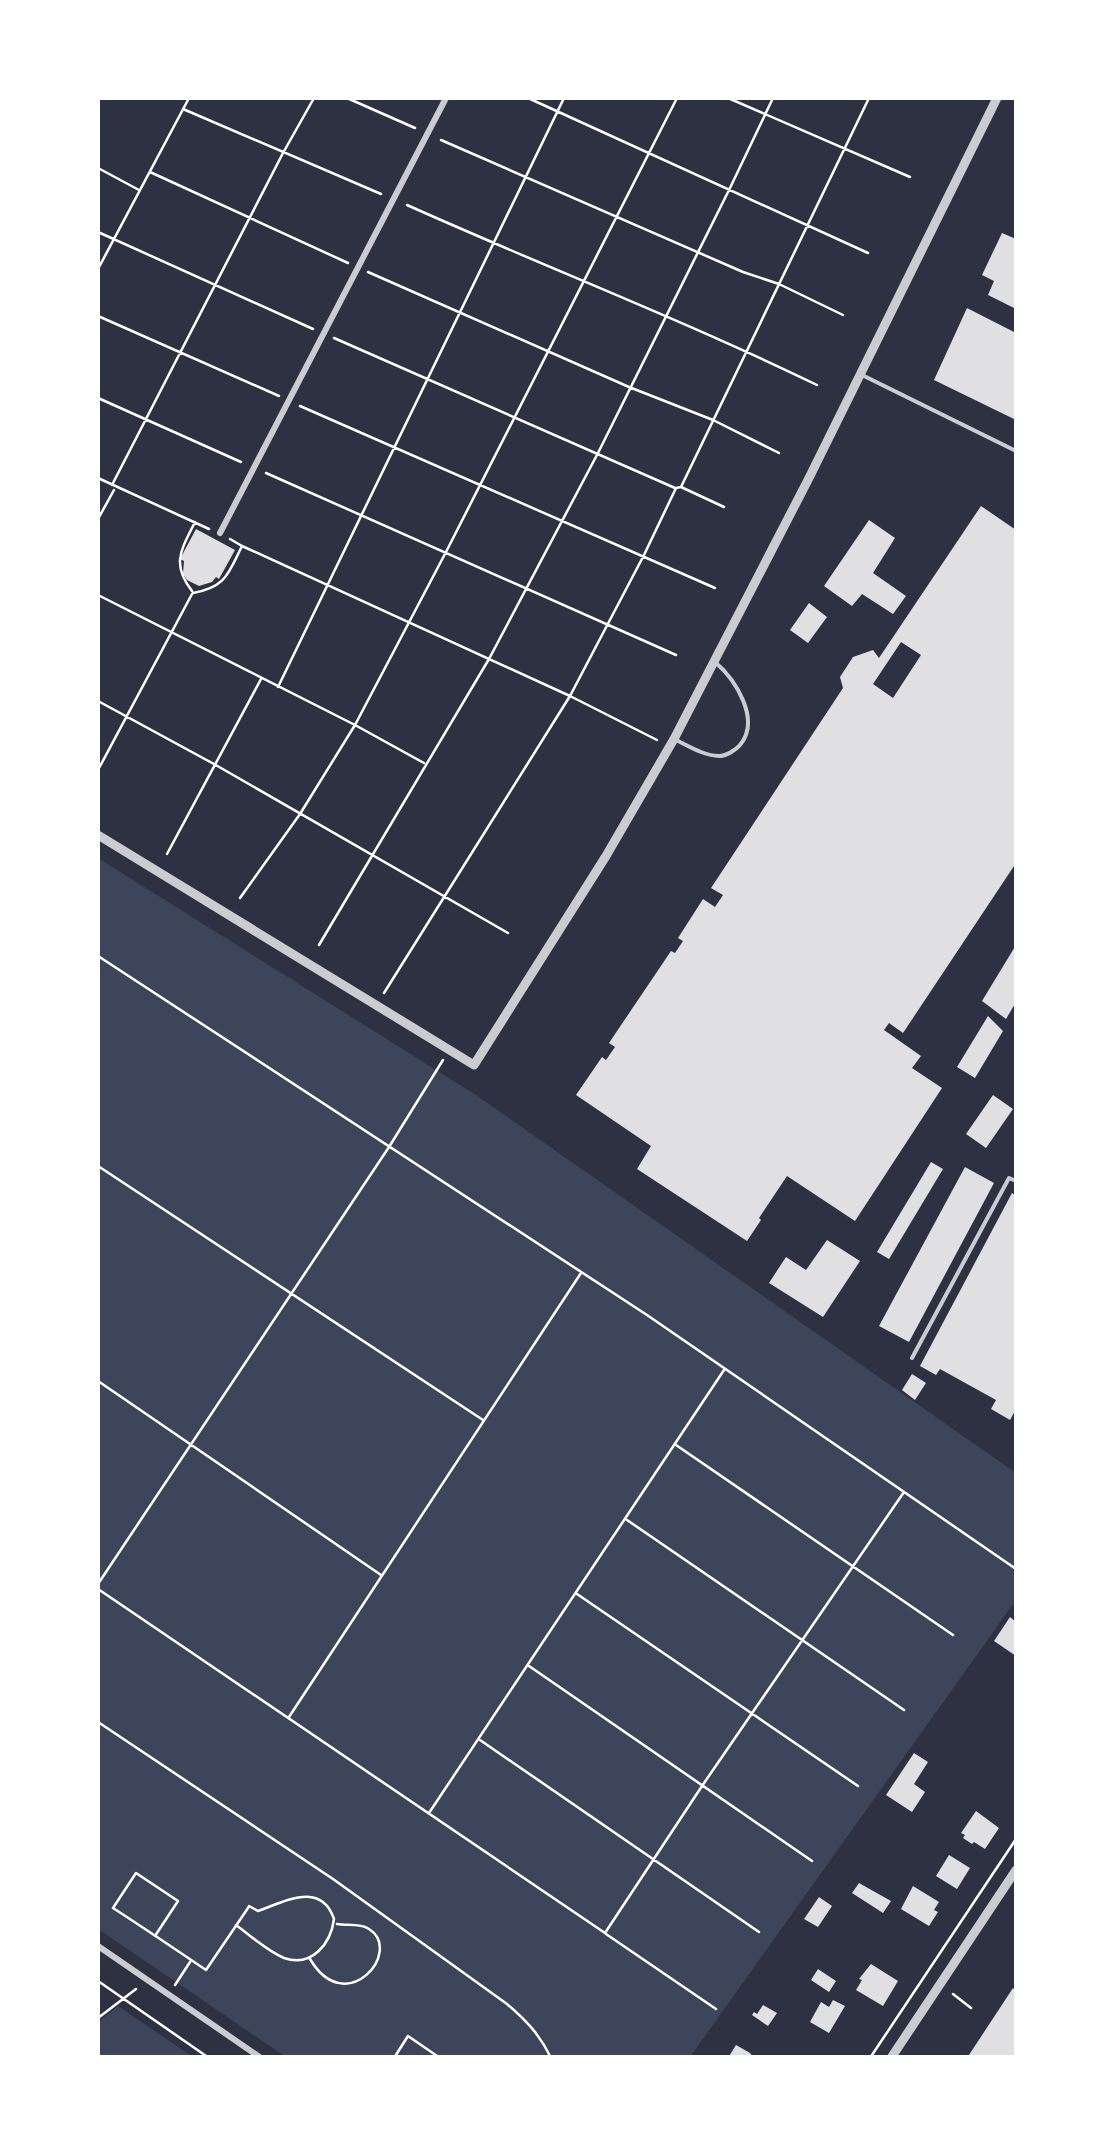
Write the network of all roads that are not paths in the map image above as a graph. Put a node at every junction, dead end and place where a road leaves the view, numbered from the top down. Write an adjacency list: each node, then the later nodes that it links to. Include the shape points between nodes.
1 (446, 98): 5 (street)
2 (997, 98): 3 (street)
3 (860, 374): 4 (lane); 6 (street)
4 (1016, 451)
5 (220, 534)
6 (714, 662): 7 (street); 7 (lane, via 743,702 747,734 737,749 720,756)
7 (672, 743): 8 (street, via 474,1065)
8 (98, 835)
9 (1016, 1182): 10 (lane, via 1009,1178)
10 (912, 1358)
11 (1016, 1870): 14 (street)
12 (98, 1946): 13 (street)
13 (261, 2058)
14 (891, 2058)

